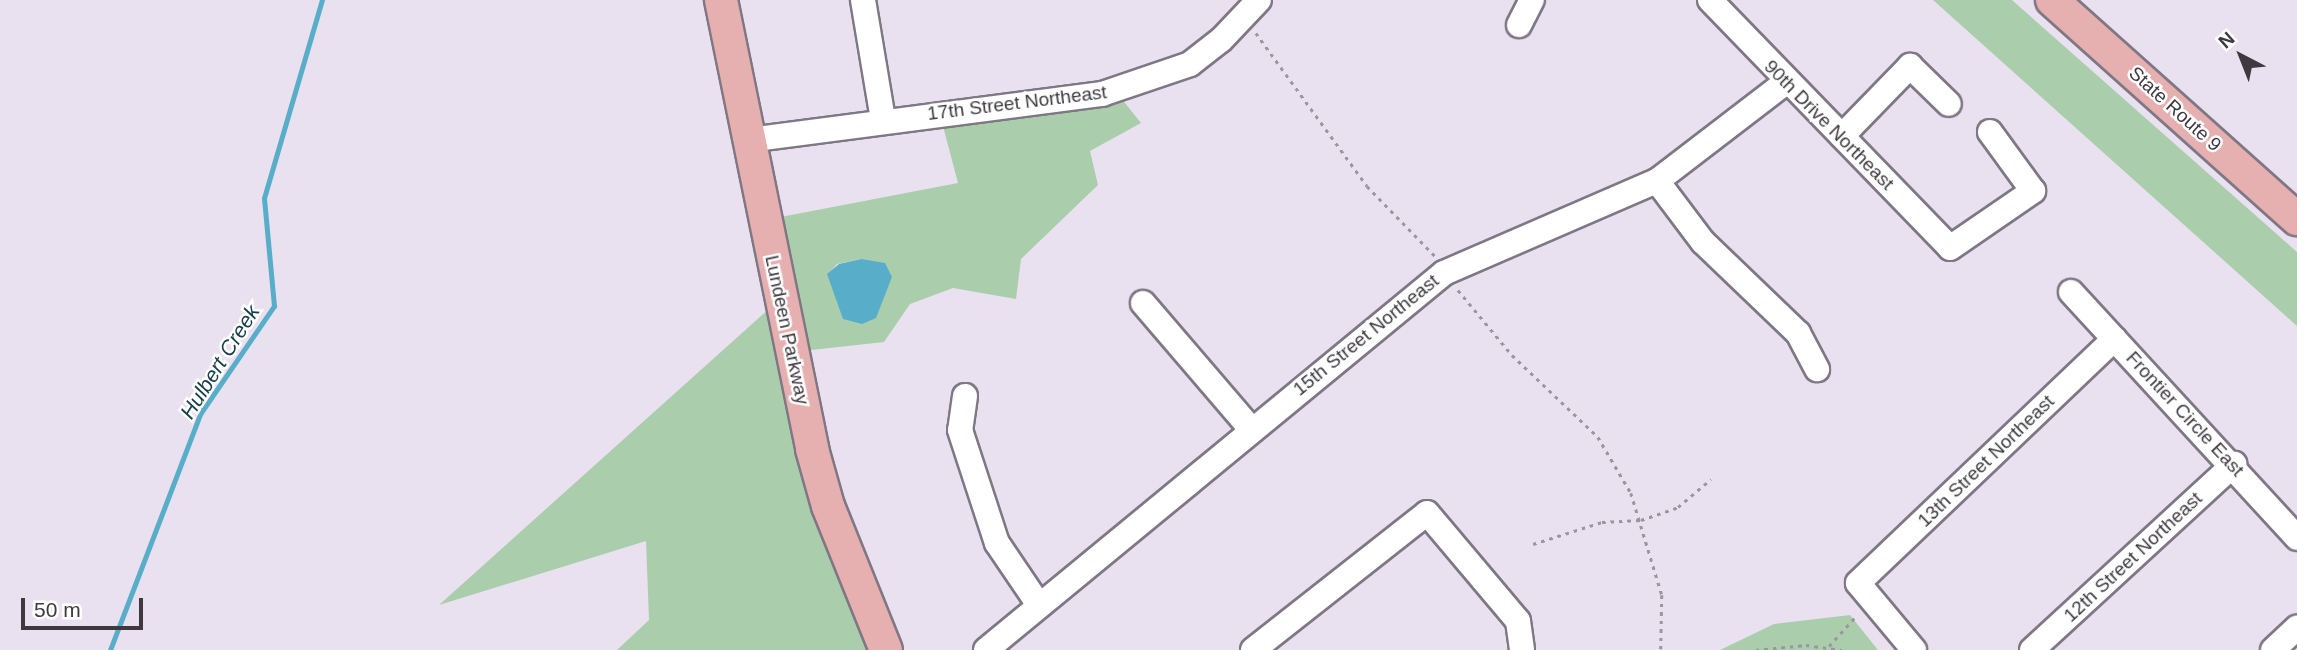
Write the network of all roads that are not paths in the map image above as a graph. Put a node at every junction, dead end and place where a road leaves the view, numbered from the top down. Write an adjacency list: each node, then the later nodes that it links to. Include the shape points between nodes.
1 (721, 0): 13 (main road, Lundeen Parkway)
2 (863, 0): 10 (street)
3 (1259, 0): 10 (street, 17th Street Northeast, via 1221,40 1189,64 1102,94)
4 (1532, 0): 7 (street)
5 (1710, 0): 8 (street, 90th Drive Northeast)
6 (2052, 0): 15 (main road, State Route 9)
7 (1519, 25)
8 (1786, 82): 12 (street, 90th Drive Northeast); 14 (street, 15th Street Northeast)
9 (1948, 104): 12 (street, via 1910,66)
10 (883, 119): 13 (street, 17th Street Northeast)
11 (1990, 132): 12 (street, 90th Drive Northeast, via 2032,191 1950,248)
12 (1842, 136)
13 (748, 140): 27 (main road, Lundeen Parkway, via 825,495)
14 (1657, 181): 19 (street, via 1703,242 1798,333); 21 (street, 15th Street Northeast, via 1444,273)
15 (2297, 219)
16 (2071, 292): 18 (street, Frontier Circle East)
17 (1143, 303): 21 (street)
18 (2114, 339): 22 (street, Frontier Circle East); 30 (street, 13th Street Northeast, via 1866,592)
19 (1817, 369)
20 (964, 396): 24 (street, via 960,430 997,543)
21 (1251, 429): 24 (street, 15th Street Northeast)
22 (2234, 464): 23 (street, Frontier Circle East); 31 (street, 12th Street Northeast)
23 (2297, 538)
24 (1039, 605): 28 (street, 15th Street Northeast)
25 (2297, 628): 32 (street)
26 (1523, 646): 29 (street, via 1518,621 1427,513)
27 (886, 650)
28 (986, 650)
29 (1253, 650)
30 (1914, 650)
31 (2032, 650)
32 (2273, 650)

